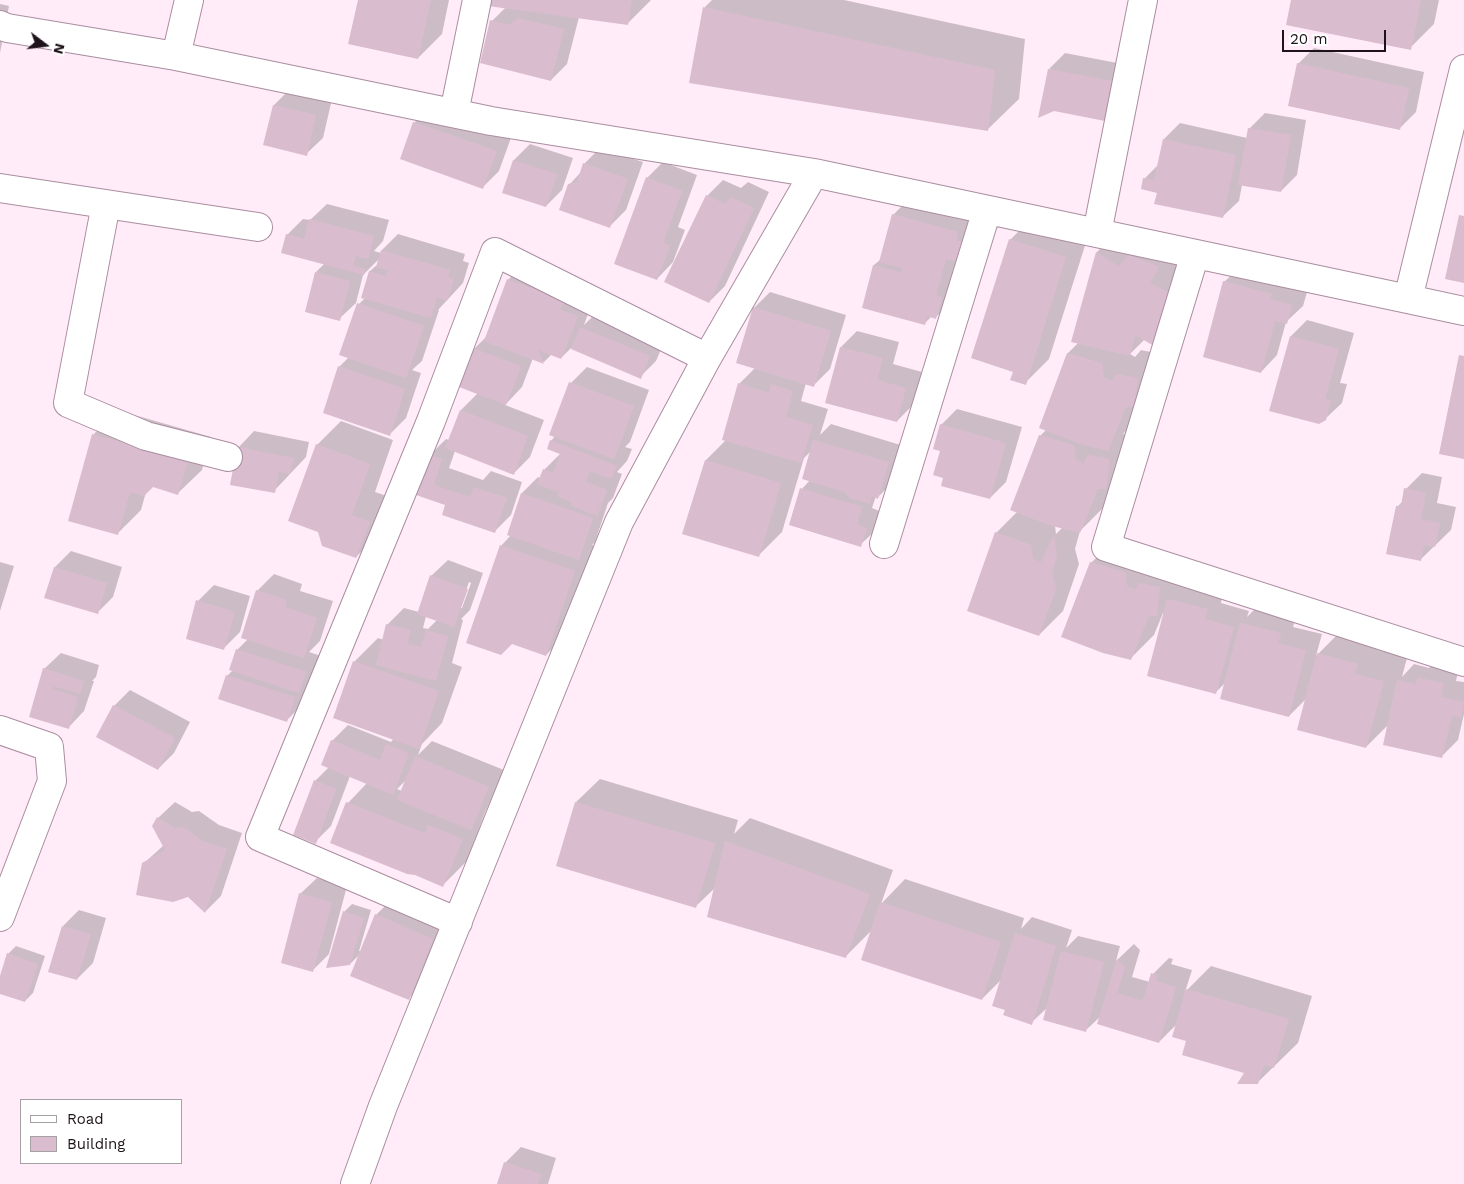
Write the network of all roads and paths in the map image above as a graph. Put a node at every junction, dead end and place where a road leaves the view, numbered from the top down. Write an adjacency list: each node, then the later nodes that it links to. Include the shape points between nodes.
1 (189, 0): 5 (street)
2 (477, 0): 7 (street)
3 (1144, 0): 13 (street)
4 (0, 25): 5 (street)
5 (176, 56): 7 (street)
6 (1464, 69): 15 (street)
7 (454, 113): 8 (street)
8 (814, 173): 11 (street); 17 (street)
9 (0, 188): 10 (street)
10 (106, 204): 12 (street); 18 (street, via 68,403 146,436)
11 (987, 210): 13 (street); 19 (street)
12 (258, 227)
13 (1096, 233): 14 (street)
14 (1195, 254): 15 (street); 20 (street, via 1106,547)
15 (1408, 299): 16 (street)
16 (1464, 311)
17 (707, 358): 23 (street, via 620,522); 23 (street, via 495,252 431,421 260,837)
18 (228, 457)
19 (884, 544)
20 (1464, 662)
21 (0, 730): 22 (street, via 49,747 52,781)
22 (0, 917)
23 (458, 922): 24 (street)
24 (355, 1184)

